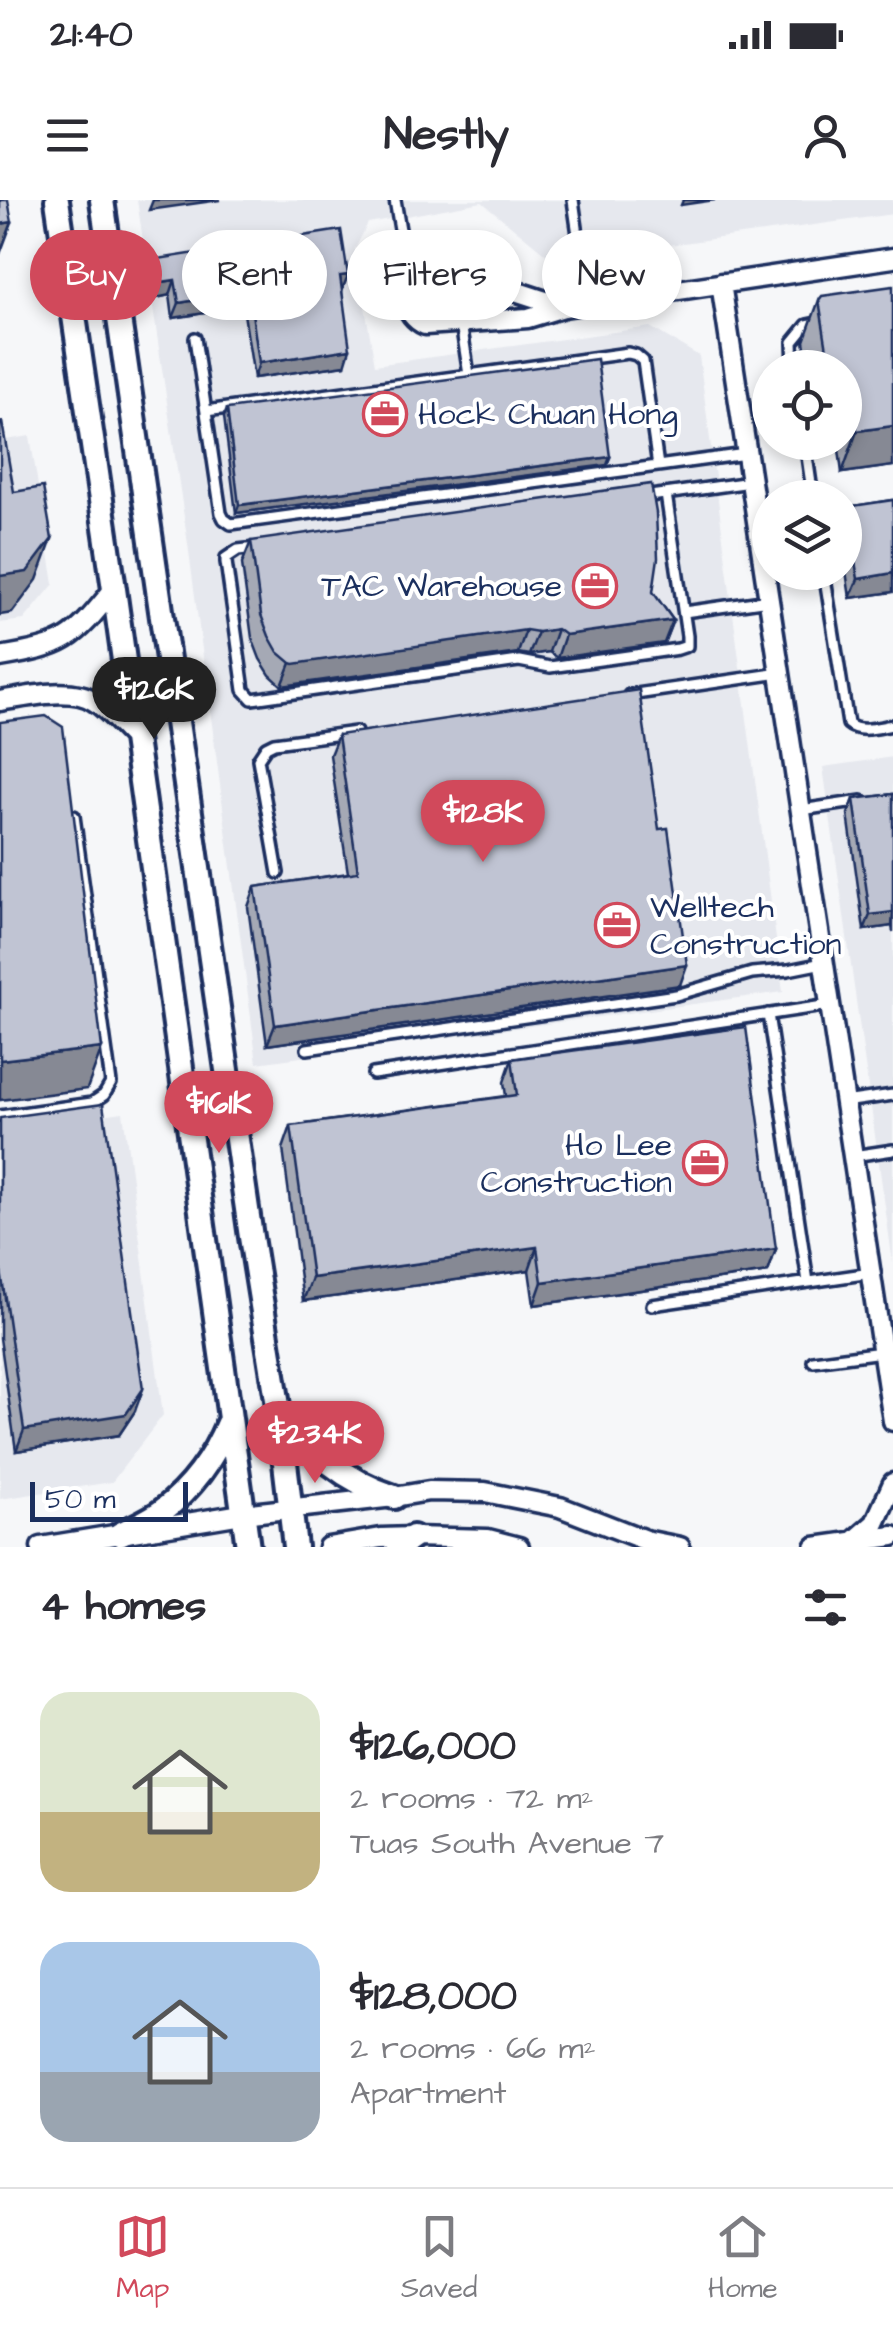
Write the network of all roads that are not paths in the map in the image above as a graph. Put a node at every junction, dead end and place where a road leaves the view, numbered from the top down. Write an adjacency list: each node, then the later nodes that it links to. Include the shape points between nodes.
1 (57, 200): 24 (street)
2 (102, 200): 55 (street)
3 (395, 200): 5 (lane)
4 (573, 200): 6 (lane)
5 (400, 230)
6 (577, 230)
7 (893, 258): 8 (street)
8 (721, 283): 9 (street); 18 (street)
9 (682, 289)
10 (542, 314): 13 (street)
11 (416, 320): 13 (street)
12 (827, 321): 15 (lane, via 807,326)
13 (461, 323): 16 (lane)
14 (195, 338): 17 (lane)
15 (793, 350)
16 (469, 375): 17 (lane); 19 (lane, via 636,354 643,361)
17 (206, 411): 19 (lane, via 221,513 232,524)
18 (747, 454): 19 (lane); 20 (street)
19 (658, 466)
20 (752, 482): 21 (lane)
21 (666, 494): 22 (lane); 28 (lane)
22 (628, 499)
23 (258, 548): 28 (lane, via 226,558 244,690 256,699 519,661 550,667 684,648)
24 (114, 589): 29 (street, via 72,636 45,650); 35 (street)
25 (768, 590): 27 (street)
26 (827, 590): 33 (lane, via 848,724 861,730)
27 (769, 600): 28 (lane); 30 (street)
28 (684, 612)
29 (0, 657)
30 (780, 673): 31 (lane); 38 (street)
31 (610, 698)
32 (0, 701): 35 (street, via 43,694 93,699)
33 (893, 725)
34 (373, 730): 39 (lane, via 274,743 262,752)
35 (135, 740): 56 (street)
36 (71, 798): 47 (lane, via 110,1083 92,1103)
37 (875, 800): 38 (lane)
38 (800, 810): 40 (street)
39 (278, 873)
40 (824, 963): 41 (street); 43 (lane, via 752,973 676,995)
41 (830, 1004): 42 (lane); 46 (street)
42 (768, 1014): 44 (lane); 51 (lane)
43 (308, 1049)
44 (373, 1074)
45 (893, 1095): 46 (lane)
46 (844, 1102): 49 (street)
47 (0, 1116)
48 (893, 1150): 49 (lane)
49 (853, 1156): 50 (street)
50 (871, 1273): 51 (lane); 53 (street)
51 (808, 1282): 52 (lane)
52 (652, 1305)
53 (882, 1352): 54 (lane); 57 (street)
54 (813, 1361)
55 (280, 1412): 59 (street, via 340,1472); 60 (street)
56 (230, 1419): 61 (street); 62 (street, via 199,1474 162,1511)
57 (893, 1421)
58 (893, 1483): 65 (street, via 876,1523)
59 (394, 1497): 60 (street); 71 (street, via 429,1490 485,1492)
60 (290, 1510): 61 (street); 68 (street)
61 (242, 1514): 62 (street); 67 (street)
62 (120, 1534): 66 (street)
63 (893, 1536): 65 (street)
64 (406, 1542): 69 (street, via 381,1538); 70 (street, via 488,1538)
65 (853, 1542): 72 (street)
66 (41, 1547)
67 (248, 1547)
68 (295, 1547)
69 (328, 1547)
70 (519, 1547)
71 (680, 1547)
72 (815, 1547)

